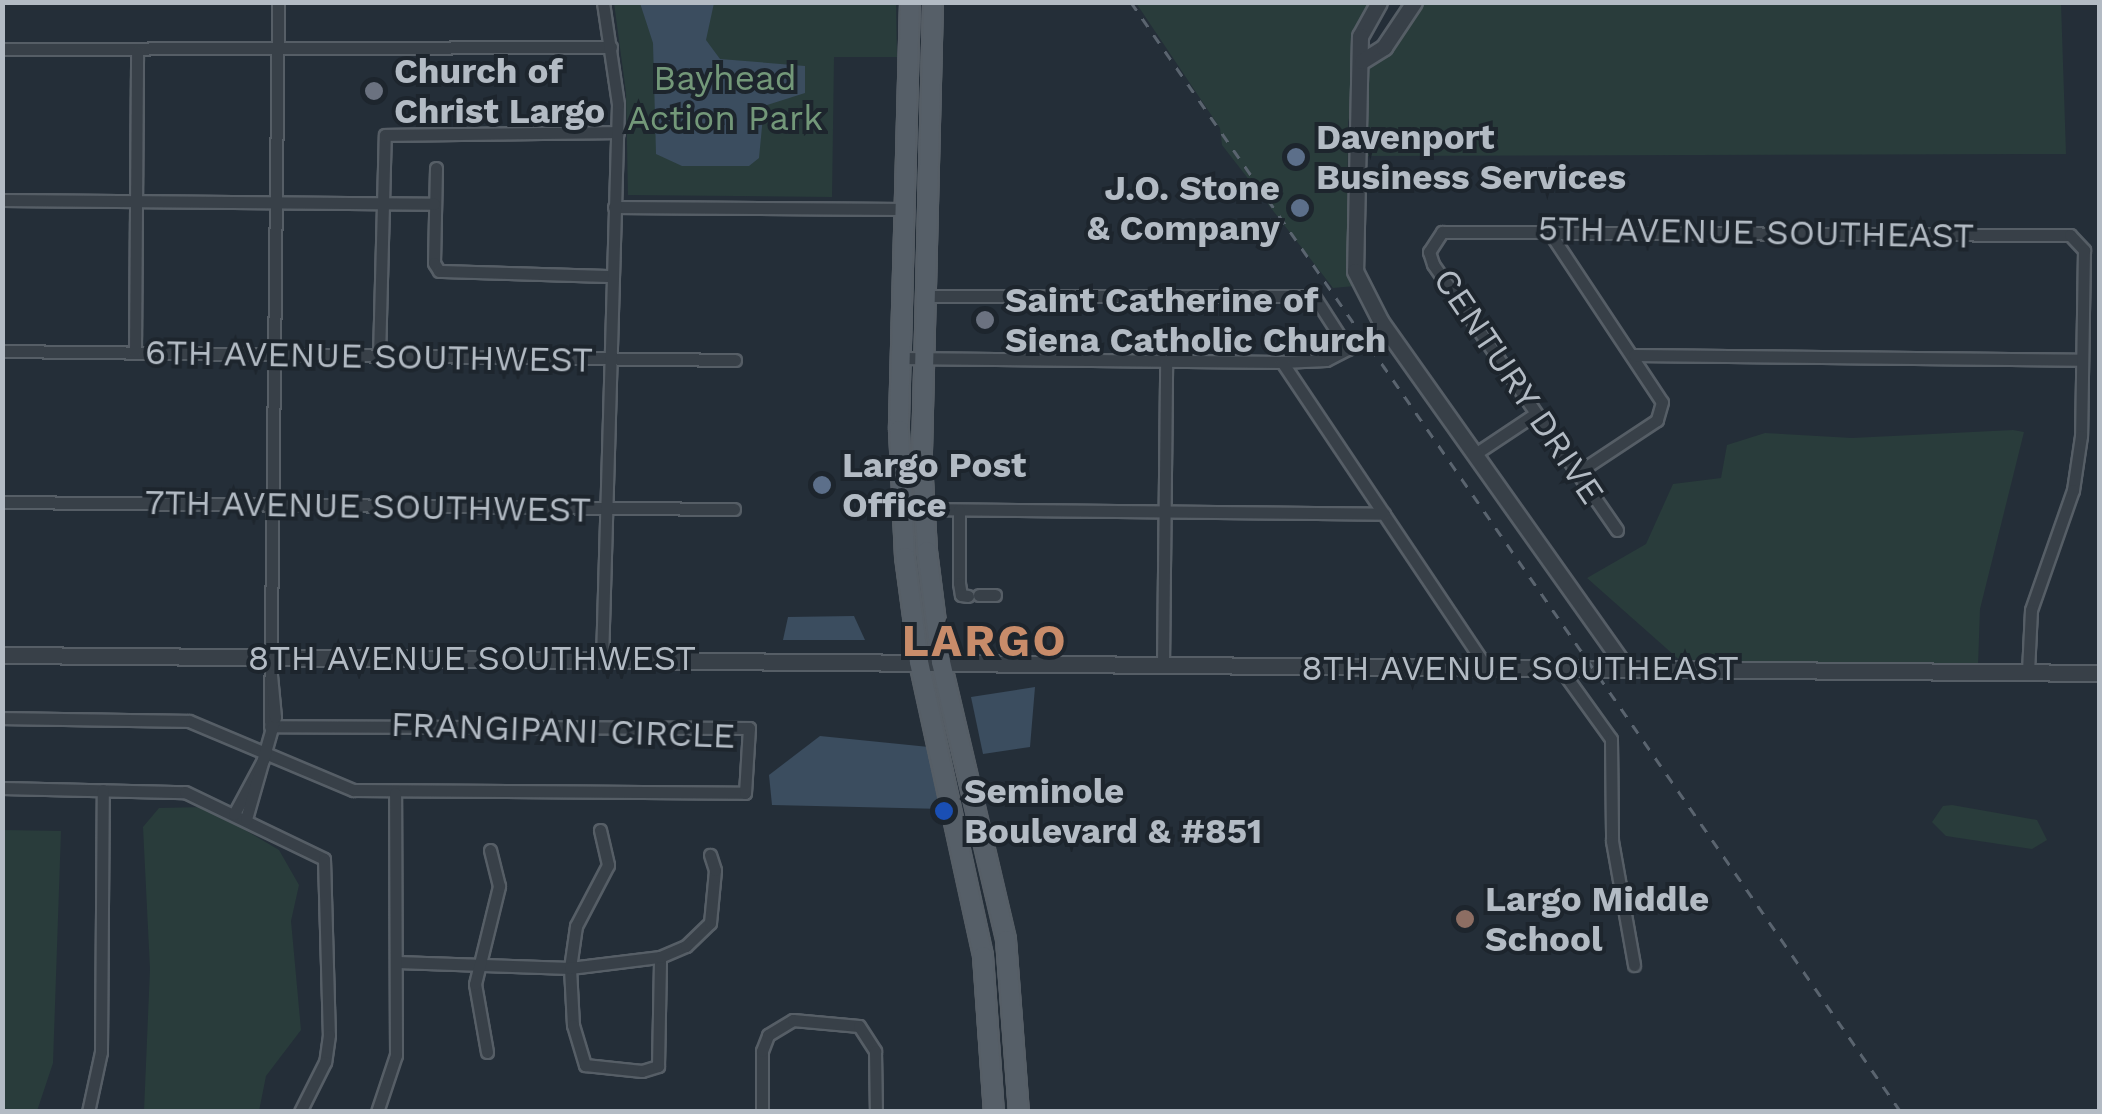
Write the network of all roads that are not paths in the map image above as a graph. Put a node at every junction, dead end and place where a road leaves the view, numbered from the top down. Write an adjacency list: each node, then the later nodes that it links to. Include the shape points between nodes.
1 (278, 2): 12 (street)
2 (603, 2): 9 (street)
3 (910, 2): 7 (main road)
4 (933, 2): 8 (main road)
5 (1379, 2): 13 (street, via 1360,36)
6 (1414, 2): 13 (street, via 1384,47)
7 (910, 25): 8 (main road); 22 (main road)
8 (932, 26): 23 (main road)
9 (611, 47): 12 (street); 14 (street)
10 (2, 48): 11 (street)
11 (137, 50): 12 (street); 18 (street)
12 (277, 51): 17 (street)
13 (1362, 61): 41 (street, via 1353,129 1355,271 1381,322)
14 (618, 132): 19 (street, via 385,135); 21 (street)
15 (436, 168): 20 (street)
16 (2, 200): 18 (street)
17 (276, 201): 18 (street); 19 (street); 30 (street)
18 (137, 202): 29 (street)
19 (382, 203): 20 (street); 31 (street)
20 (434, 204): 26 (street, via 434,263 440,271)
21 (614, 207): 22 (street); 26 (street)
22 (904, 209): 23 (main road); 33 (main road)
23 (928, 211): 27 (main road)
24 (1548, 230): 25 (street, 5TH AVENUE SOUTHEAST, via 1453,230); 32 (street); 36 (street, 5TH AVENUE SOUTHEAST, via 2070,235 2078,242)
25 (1433, 239): 40 (street, CENTURY DRIVE, via 1433,264)
26 (610, 276): 37 (street)
27 (925, 296): 34 (main road); 39 (street, via 1314,296 1348,350 1326,360)
28 (2, 351): 29 (street, 6TH AVENUE SOUTHWEST)
29 (135, 352): 30 (street, 6TH AVENUE SOUTHWEST)
30 (275, 354): 31 (street, 6TH AVENUE SOUTHWEST); 44 (street)
31 (380, 356): 37 (street, 6TH AVENUE SOUTHWEST)
32 (1634, 356): 36 (street); 42 (street, via 1662,402 1656,420)
33 (900, 358): 34 (street); 56 (main road, via 902,509)
34 (924, 358): 38 (street); 47 (main road)
35 (735, 360): 37 (street, 6TH AVENUE SOUTHWEST)
36 (2082, 360): 62 (street, via 2079,459 2039,574)
37 (610, 361): 45 (street)
38 (1166, 362): 39 (street); 49 (street)
39 (1282, 362): 50 (street)
40 (1535, 414): 41 (street); 42 (street, CENTURY DRIVE)
41 (1475, 454): 61 (street)
42 (1577, 473): 51 (street, CENTURY DRIVE)
43 (2, 502): 44 (street, 7TH AVENUE SOUTHWEST)
44 (274, 505): 45 (street, 7TH AVENUE SOUTHWEST); 54 (street)
45 (605, 508): 46 (street, 7TH AVENUE SOUTHWEST); 55 (street)
46 (734, 509)
47 (924, 510): 48 (street); 57 (main road)
48 (959, 510): 49 (street); 52 (street, via 961,595)
49 (1165, 514): 50 (street); 58 (street)
50 (1384, 514): 59 (street)
51 (1617, 530)
52 (995, 594)
53 (2, 655): 54 (street, 8TH AVENUE SOUTHWEST)
54 (270, 657): 55 (street, 8TH AVENUE SOUTHWEST); 65 (street, via 276,698)
55 (602, 660): 56 (street, 8TH AVENUE SOUTHWEST)
56 (919, 662): 57 (street, 8TH AVENUE SOUTHWEST); 85 (main road, via 983,956)
57 (941, 662): 58 (street, 8TH AVENUE SOUTHEAST); 86 (main road, via 1006,940)
58 (1163, 666): 59 (street, 8TH AVENUE SOUTHEAST)
59 (1486, 666): 60 (street, 8TH AVENUE SOUTHEAST)
60 (1560, 668): 61 (street, 8TH AVENUE SOUTHEAST); 77 (street, via 1611,739 1612,840)
61 (1627, 669): 62 (street, 8TH AVENUE SOUTHEAST)
62 (2028, 672): 63 (street, 8TH AVENUE SOUTHEAST)
63 (2100, 673)
64 (2, 718): 66 (street, via 177,720)
65 (270, 724): 66 (street); 69 (street, FRANGIPANI CIRCLE, via 750,728 745,793)
66 (265, 755): 69 (street, via 342,788); 70 (street)
67 (2, 788): 68 (street)
68 (103, 790): 70 (street, via 185,792); 80 (street, via 101,1052)
69 (395, 793): 76 (street)
70 (240, 816): 81 (street, via 316,853 329,871 329,1035)
71 (600, 830): 78 (street, via 608,865 576,926)
72 (490, 850): 75 (street, via 499,886)
73 (710, 855): 74 (street, via 710,922 686,946)
74 (660, 957): 78 (street); 78 (street, via 661,1060 642,1071 585,1064 573,1024)
75 (478, 961): 76 (street); 78 (street); 79 (street)
76 (398, 962): 82 (street, via 396,1056)
77 (1634, 965)
78 (570, 968)
79 (486, 1052)
80 (88, 1112)
81 (300, 1112)
82 (376, 1112)
83 (762, 1112): 84 (street, via 762,1050 782,1021 859,1026 876,1051)
84 (876, 1112)
85 (994, 1112)
86 (1019, 1112)

